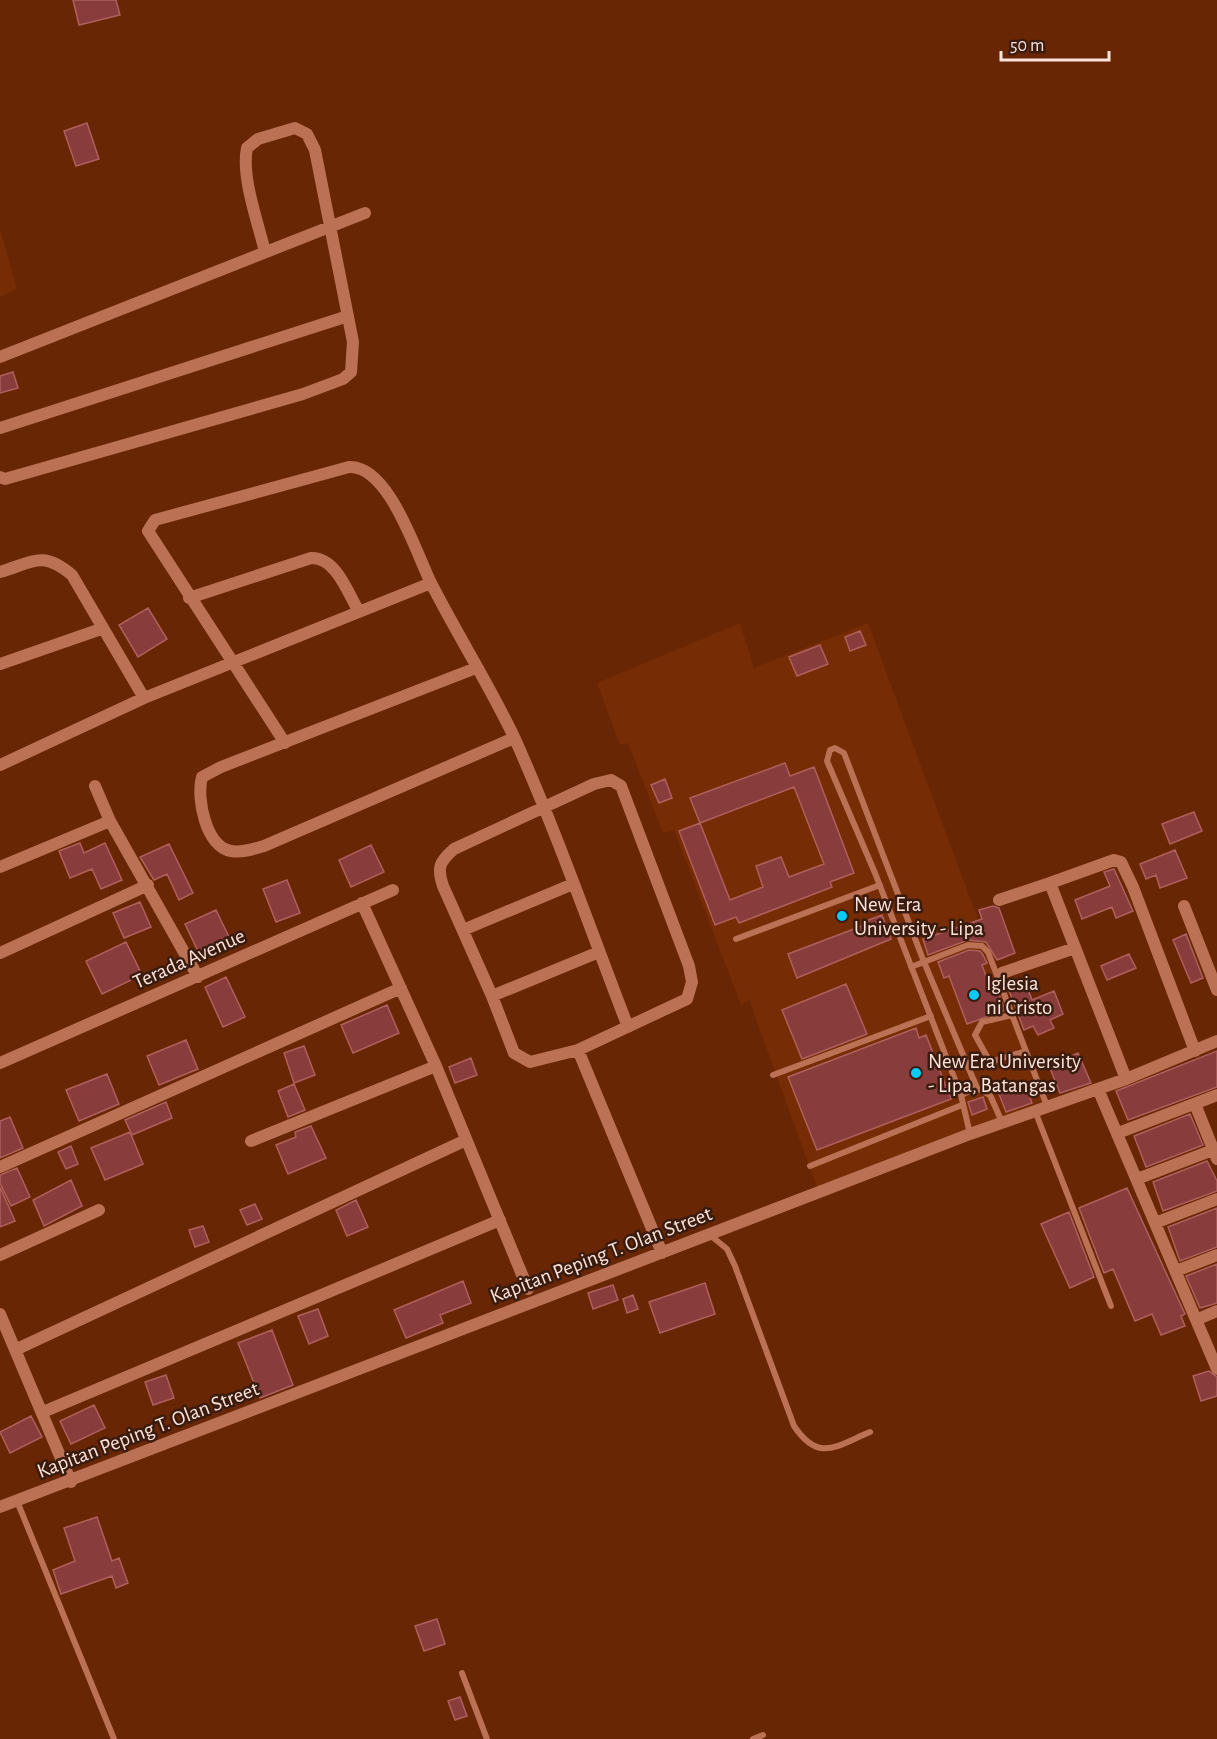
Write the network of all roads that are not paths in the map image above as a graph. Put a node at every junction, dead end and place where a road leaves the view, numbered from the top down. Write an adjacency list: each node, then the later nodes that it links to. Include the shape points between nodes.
1 (365, 213): 2 (street)
2 (329, 226): 3 (street); 3 (street, via 315,150 307,134 295,128 258,139 247,148 245,159); 4 (street)
3 (265, 252): 5 (street)
4 (348, 316): 6 (street); 7 (street, via 353,352 351,372 343,379 303,394)
5 (0, 357)
6 (0, 428)
7 (0, 477)
8 (0, 572): 12 (street, via 43,559 55,560 72,575)
9 (431, 583): 10 (street, via 390,496 374,476 360,466 349,466 155,520 148,531); 11 (street); 15 (street)
10 (189, 598): 11 (street, via 321,557 332,565); 13 (street)
11 (359, 612): 13 (street)
12 (101, 629): 14 (street); 16 (street)
13 (232, 663): 16 (street); 18 (street)
14 (0, 664)
15 (476, 668): 17 (street); 18 (street)
16 (144, 698): 19 (street)
17 (514, 738): 18 (street, via 264,846 229,851 215,843 202,810 202,777); 21 (street)
18 (285, 743)
19 (0, 765)
20 (95, 786): 22 (street)
21 (543, 807): 27 (street); 34 (street, via 454,849 442,859 440,878); 48 (street, via 594,784 611,780 621,786 692,982 687,999)
22 (110, 821): 23 (street); 28 (street)
23 (0, 867)
24 (888, 867): 25 (lane); 25 (lane, via 844,753 835,748 827,761); 39 (lane)
25 (875, 873): 29 (lane)
26 (1050, 882): 31 (street); 36 (street); 52 (street, via 1114,860 1121,862)
27 (573, 884): 34 (street); 37 (street)
28 (148, 885): 38 (street); 42 (street)
29 (880, 885): 35 (lane); 40 (lane)
30 (393, 890): 32 (street, Terada Avenue)
31 (999, 900)
32 (362, 903): 42 (street, Terada Avenue); 43 (street)
33 (1184, 906): 44 (street)
34 (462, 930): 45 (street)
35 (736, 939)
36 (1075, 948): 41 (street); 56 (street)
37 (599, 952): 45 (street); 48 (street)
38 (0, 953)
39 (924, 962): 40 (lane); 46 (lane, via 968,945 982,946 988,952); 57 (lane)
40 (911, 967): 47 (lane)
41 (1002, 973)
42 (198, 977): 53 (street, Terada Avenue)
43 (401, 988): 54 (street); 72 (street)
44 (1217, 990)
45 (492, 996): 50 (street, via 514,1053 520,1058 530,1062)
46 (1012, 1015): 51 (lane); 51 (lane, via 982,1022 975,1035 990,1062)
47 (931, 1016): 55 (lane); 59 (lane)
48 (628, 1027): 50 (street)
49 (1217, 1041): 52 (street, Kapitan Peping T. Olan Street)
50 (578, 1050): 79 (street)
51 (1026, 1051): 63 (lane)
52 (1194, 1051): 56 (street, Kapitan Peping T. Olan Street)
53 (0, 1063)
54 (436, 1066): 68 (street); 69 (street)
55 (773, 1075)
56 (1126, 1079): 58 (street, Kapitan Peping T. Olan Street)
57 (977, 1088): 59 (lane); 65 (lane, via 990,1095)
58 (1098, 1089): 63 (street, Kapitan Peping T. Olan Street); 66 (street)
59 (962, 1095): 62 (lane)
60 (1217, 1095): 61 (street)
61 (1195, 1104): 66 (street); 70 (street)
62 (962, 1105): 67 (lane); 71 (lane)
63 (1047, 1106): 64 (street, Kapitan Peping T. Olan Street)
64 (1035, 1111): 65 (street, Kapitan Peping T. Olan Street); 84 (lane)
65 (1002, 1122): 67 (street, Kapitan Peping T. Olan Street)
66 (1118, 1133): 73 (street)
67 (970, 1134): 78 (street, Kapitan Peping T. Olan Street)
68 (250, 1141)
69 (464, 1141): 76 (street); 88 (street)
70 (1215, 1154): 73 (street)
71 (810, 1166)
72 (0, 1167)
73 (1137, 1179): 77 (street)
74 (1217, 1199): 77 (street)
75 (99, 1210): 81 (street)
76 (500, 1220): 83 (street); 90 (street)
77 (1155, 1222): 82 (street)
78 (710, 1234): 79 (street, Kapitan Peping T. Olan Street); 91 (lane, via 727,1249 790,1416 805,1442 831,1449)
79 (662, 1252): 92 (street, Kapitan Peping T. Olan Street)
80 (1217, 1255): 82 (street)
81 (0, 1256)
82 (1176, 1271): 87 (street)
83 (528, 1289)
84 (1110, 1306)
85 (1217, 1311): 87 (street)
86 (0, 1314): 88 (street)
87 (1198, 1319): 89 (street)
88 (17, 1349): 90 (street)
89 (1217, 1369)
90 (43, 1412): 92 (street)
91 (870, 1432)
92 (71, 1482): 93 (street, Kapitan Peping T. Olan Street)
93 (17, 1501): 94 (street, Kapitan Peping T. Olan Street); 97 (lane)
94 (0, 1507)
95 (462, 1673): 98 (lane)
96 (763, 1735): 99 (lane)
97 (114, 1739)
98 (487, 1739)
99 (753, 1739)

